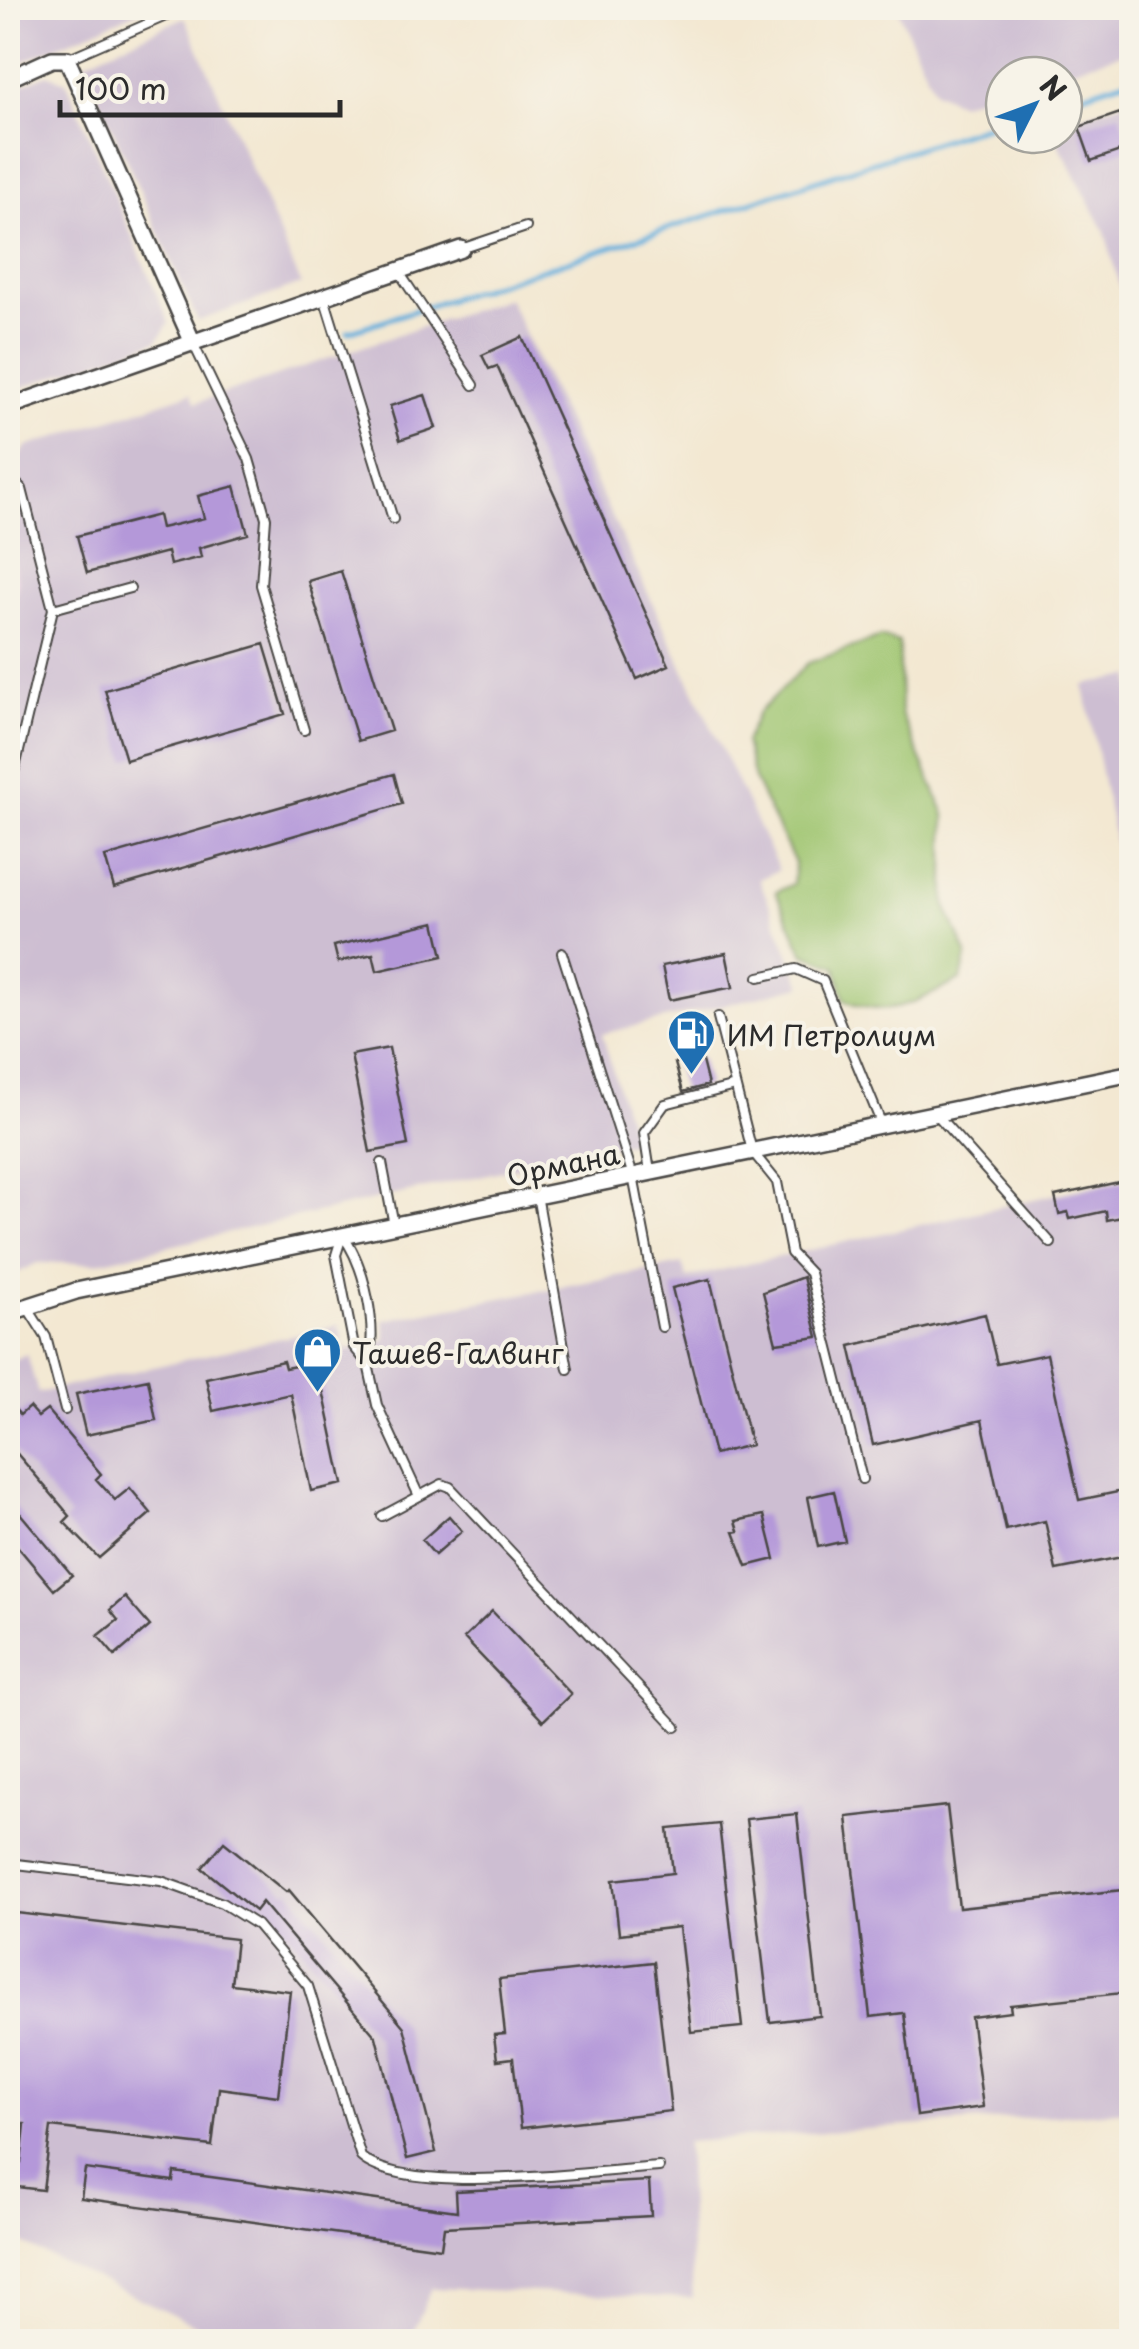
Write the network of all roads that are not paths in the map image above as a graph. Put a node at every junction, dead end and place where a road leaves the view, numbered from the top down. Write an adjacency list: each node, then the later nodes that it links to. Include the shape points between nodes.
1 (177, 10): 2 (lane)
2 (67, 59): 3 (street); 8 (street)
3 (8, 79)
4 (526, 227): 5 (lane)
5 (462, 249): 6 (street)
6 (398, 271): 7 (street); 9 (lane)
7 (324, 297): 8 (street); 12 (lane)
8 (193, 342): 10 (street); 15 (lane, via 250,459 266,518 261,585)
9 (474, 385)
10 (8, 407)
11 (8, 476): 14 (lane, via 22,489)
12 (393, 518)
13 (130, 588): 14 (lane)
14 (52, 609): 16 (lane)
15 (304, 730)
16 (8, 797)
17 (562, 953): 27 (lane)
18 (759, 976): 23 (lane, via 796,969 823,980)
19 (718, 1017): 21 (lane)
20 (1132, 1073): 22 (street, Ормана)
21 (735, 1086): 24 (lane); 26 (lane, via 665,1104 644,1133)
22 (935, 1113): 23 (street, Ормана); 31 (lane)
23 (882, 1125): 24 (street, Ормана)
24 (752, 1151): 26 (street, Ормана); 38 (lane, via 776,1182 791,1254 810,1273)
25 (382, 1163): 29 (lane)
26 (650, 1172): 27 (street, Ормана)
27 (633, 1176): 28 (street, Ормана); 34 (lane)
28 (537, 1195): 29 (street, Ормана); 36 (lane)
29 (394, 1225): 30 (street, Ормана)
30 (342, 1235): 32 (street, Ормана); 35 (lane, via 355,1251 374,1343); 35 (lane, via 336,1255 354,1347)
31 (1051, 1243)
32 (26, 1306): 33 (street, Ормана); 37 (lane, via 46,1336)
33 (8, 1313)
34 (662, 1327)
35 (368, 1364): 39 (lane, via 377,1405)
36 (568, 1369)
37 (64, 1410)
38 (862, 1479)
39 (419, 1496): 40 (lane); 41 (lane, via 450,1486)
40 (382, 1516)
41 (676, 1727)
42 (8, 1863): 43 (lane, via 161,1881 222,1903 258,1925 308,1986 360,2157 374,2169 443,2180)
43 (660, 2167)

